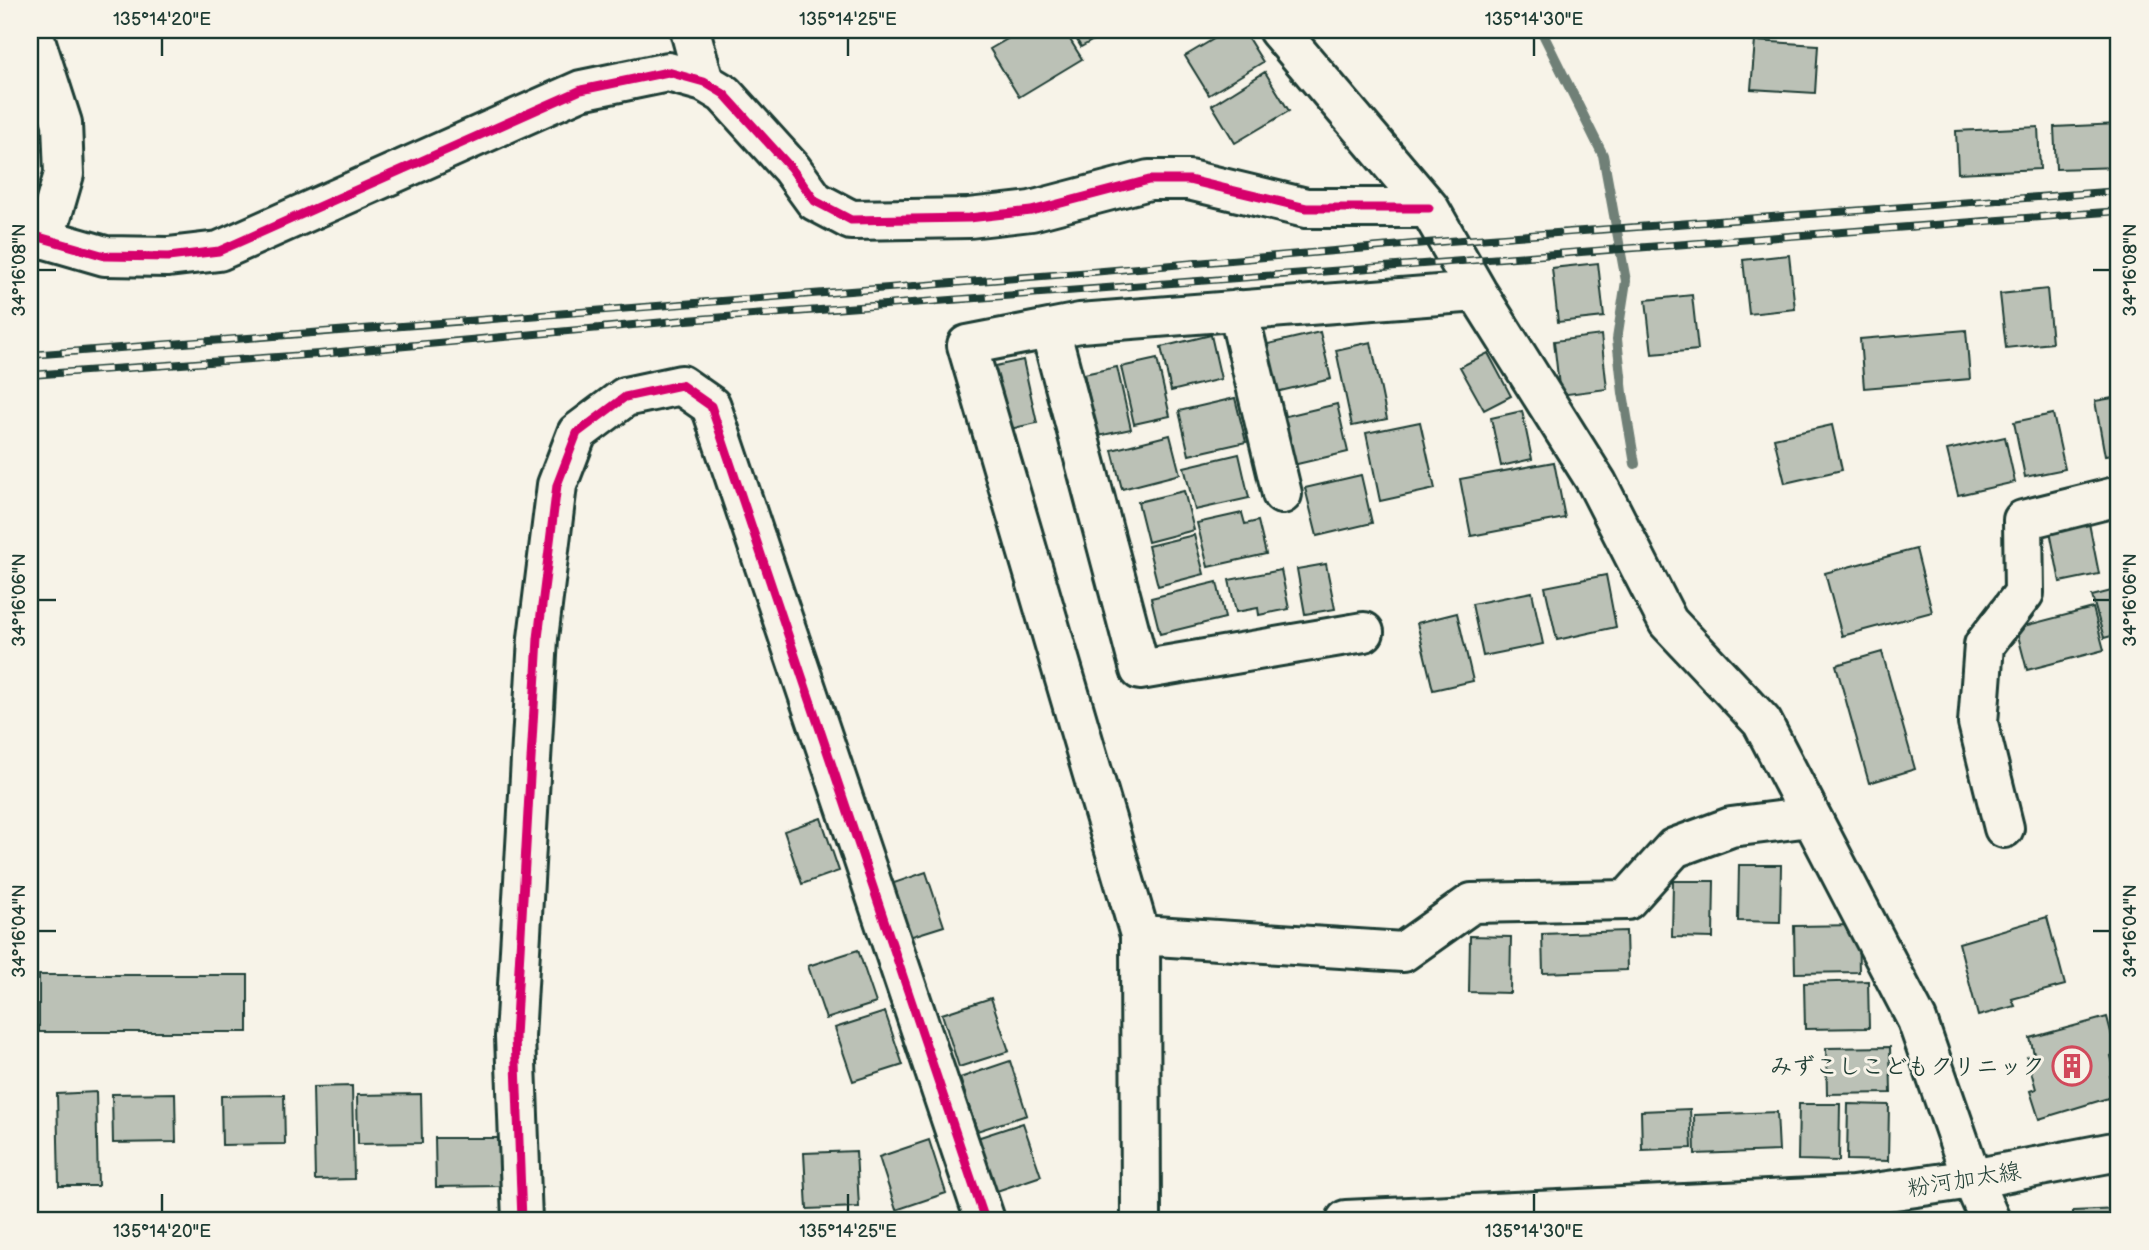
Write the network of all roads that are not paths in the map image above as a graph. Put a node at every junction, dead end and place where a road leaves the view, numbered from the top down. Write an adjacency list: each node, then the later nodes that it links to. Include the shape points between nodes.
1 (32, 30): 6 (street, via 62,123 64,174 52,215)
2 (690, 30): 4 (street)
3 (1278, 30): 5 (street)
4 (704, 82): 5 (street, via 724,94 815,201 851,220 969,218 1031,211 1149,180 1189,180 1306,208); 6 (street, via 668,72 581,90 219,251 168,257 105,256)
5 (1429, 208): 7 (street)
6 (35, 239)
7 (1477, 292): 8 (street); 13 (street, via 1597,483 1668,622 1762,722)
8 (1238, 310): 9 (street); 10 (street)
9 (1050, 329): 12 (street, via 1140,670); 15 (street, via 967,345)
10 (1282, 494)
11 (2119, 496): 14 (street, via 2023,520 2024,593 1984,645 1978,723)
12 (1364, 632)
13 (1811, 817): 15 (street, via 1731,827 1674,848 1627,900 1472,903 1403,952); 17 (street, via 1917,1020)
14 (2004, 828)
15 (1139, 935): 20 (street)
16 (2119, 1151): 17 (street, 粉河加太線)
17 (1972, 1179): 21 (street, 粉河加太線, via 1853,1196); 22 (street)
18 (522, 1220): 19 (street, via 515,1037 538,638 557,485 577,433 625,397 681,385 711,406)
19 (985, 1220)
20 (1141, 1220)
21 (1346, 1220)
22 (1990, 1220)

